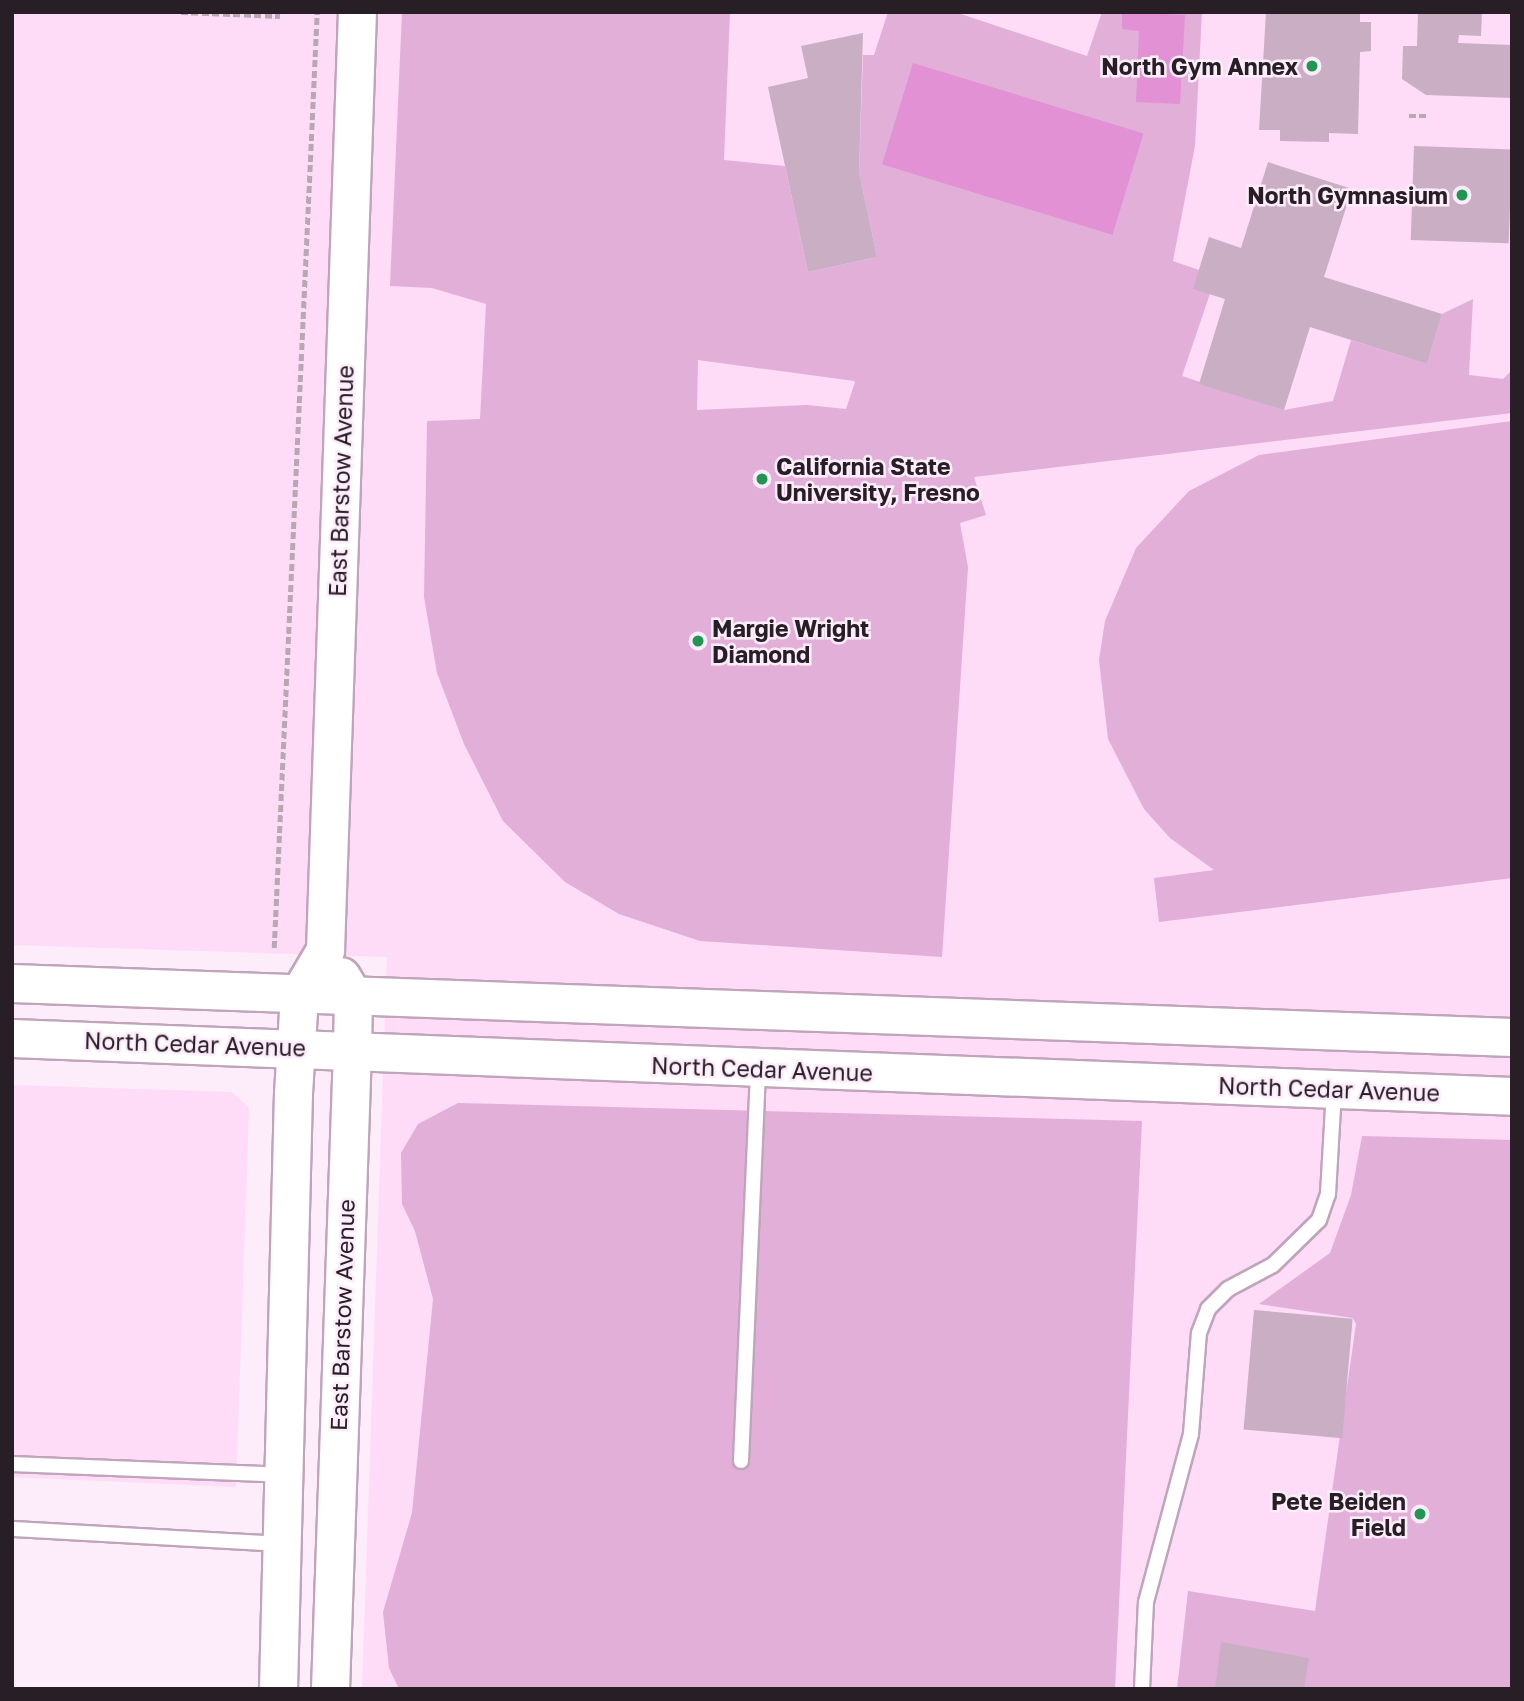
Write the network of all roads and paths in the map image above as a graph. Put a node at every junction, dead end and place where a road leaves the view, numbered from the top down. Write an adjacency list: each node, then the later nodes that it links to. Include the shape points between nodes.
1 (181, 12): 4 (path)
2 (317, 12): 7 (path)
3 (357, 12): 8 (main road, East Barstow Avenue)
4 (280, 16)
5 (1409, 116): 6 (path)
6 (1429, 116)
7 (274, 948)
8 (325, 950): 10 (main road, East Barstow Avenue); 11 (main road)
9 (12, 983): 10 (main road)
10 (299, 994): 11 (main road); 14 (main road, East Barstow Avenue)
11 (353, 996): 12 (main road); 15 (main road, East Barstow Avenue)
12 (1512, 1037)
13 (12, 1038): 14 (main road, North Cedar Avenue)
14 (296, 1047): 15 (main road, North Cedar Avenue); 21 (main road, East Barstow Avenue)
15 (352, 1051): 16 (main road, North Cedar Avenue); 25 (main road, East Barstow Avenue)
16 (758, 1070): 17 (main road, North Cedar Avenue); 19 (lane)
17 (1334, 1089): 18 (main road, North Cedar Avenue); 26 (lane, via 1332,1167 1319,1220 1273,1265 1228,1289 1208,1309 1199,1333 1191,1434 1146,1602)
18 (1512, 1096)
19 (741, 1461)
20 (12, 1464): 21 (lane)
21 (283, 1475): 23 (main road, East Barstow Avenue)
22 (12, 1529): 23 (lane)
23 (281, 1544): 24 (main road, East Barstow Avenue)
24 (278, 1689)
25 (330, 1689)
26 (1142, 1689)

